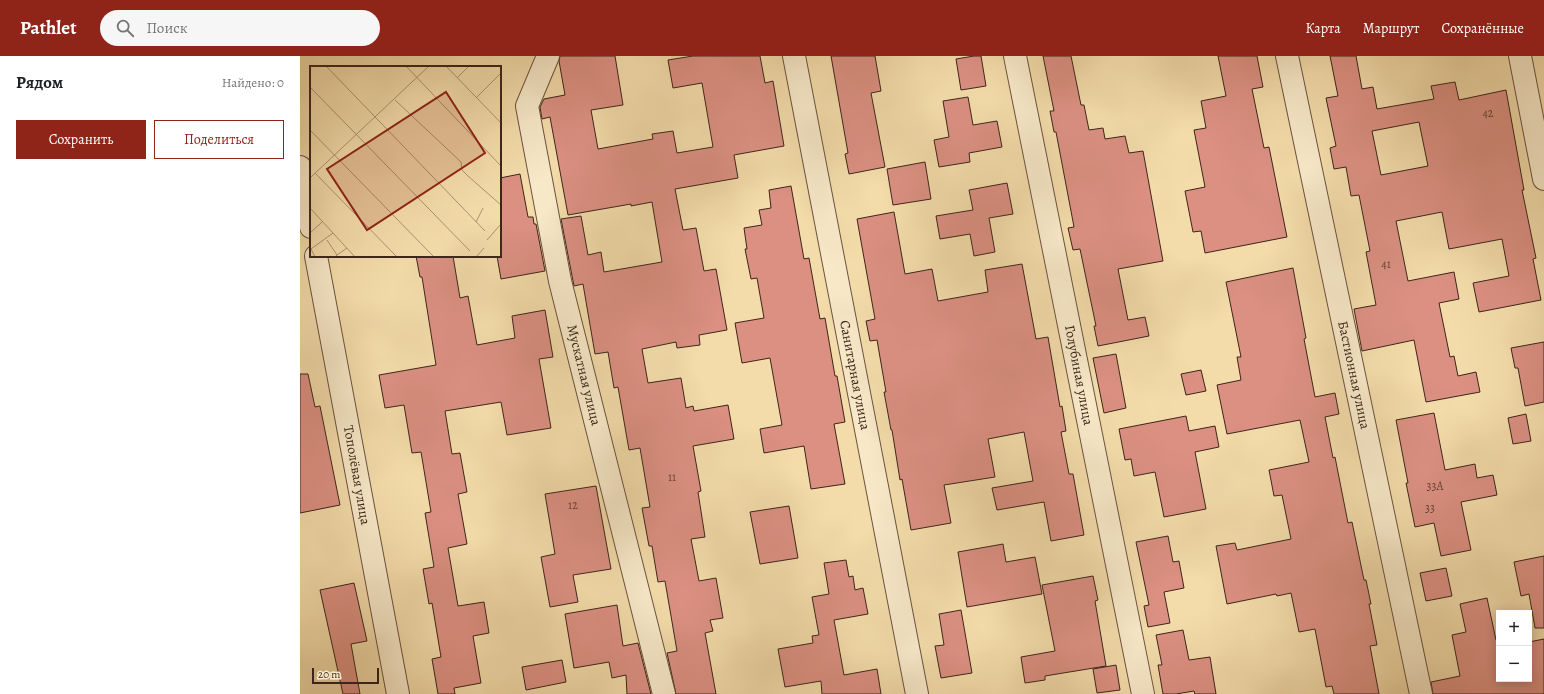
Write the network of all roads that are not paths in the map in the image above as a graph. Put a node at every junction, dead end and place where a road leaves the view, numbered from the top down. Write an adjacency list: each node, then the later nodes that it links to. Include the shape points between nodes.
1 (548, 56): 11 (street, Мускатная улица, via 527,106 528,113 560,281)
2 (794, 56): 12 (street, Санитарная улица)
3 (1015, 56): 13 (street, Голубиная улица)
4 (1287, 56): 14 (street, Бастионная улица)
5 (1520, 56): 7 (street)
6 (300, 168): 8 (street)
7 (1544, 179)
8 (310, 222)
9 (316, 257): 10 (street, Тополёвая улица)
10 (398, 694)
11 (664, 694)
12 (917, 694)
13 (1143, 694)
14 (1421, 694)

